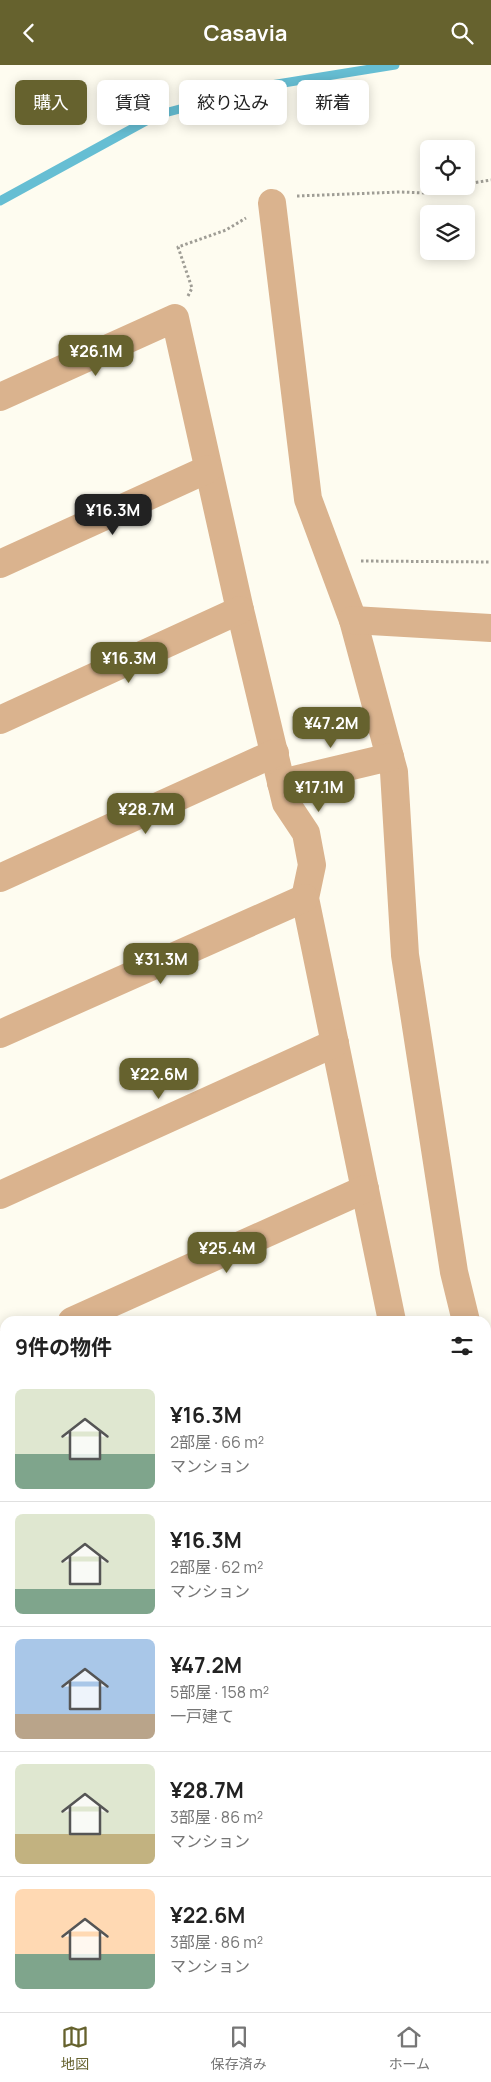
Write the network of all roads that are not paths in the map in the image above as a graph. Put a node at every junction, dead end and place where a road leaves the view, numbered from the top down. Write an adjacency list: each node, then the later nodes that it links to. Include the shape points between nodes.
1 (272, 203): 6 (street, via 308,499)
2 (0, 397): 3 (street, via 175,318)
3 (208, 469): 4 (street); 5 (street)
4 (0, 564)
5 (240, 609): 8 (street); 9 (street)
6 (353, 620): 7 (street); 10 (street)
7 (491, 628)
8 (0, 720)
9 (275, 753): 11 (street); 12 (street)
10 (390, 757): 11 (street); 20 (street, via 394,771 404,955 454,1271)
11 (281, 783): 13 (street, via 286,803 306,833 312,865)
12 (0, 879)
13 (306, 898): 14 (street); 15 (street)
14 (0, 1034)
15 (335, 1043): 16 (street); 17 (street)
16 (365, 1189): 18 (street); 19 (street)
17 (0, 1195)
18 (83, 1316)
19 (391, 1316)
20 (465, 1316)

